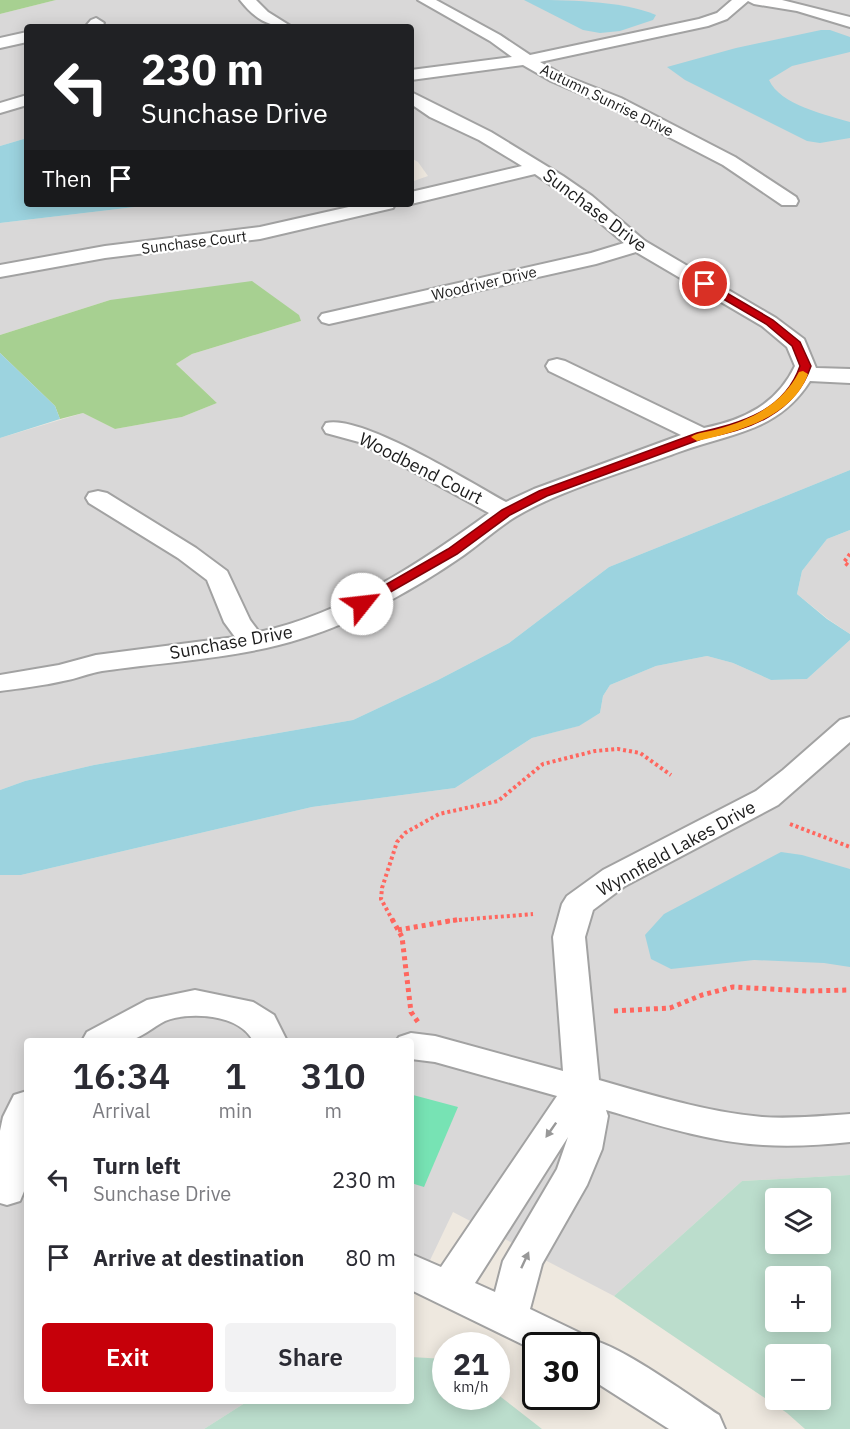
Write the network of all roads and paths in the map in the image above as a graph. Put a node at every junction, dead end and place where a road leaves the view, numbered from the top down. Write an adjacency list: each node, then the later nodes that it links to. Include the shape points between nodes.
1 (247, 0): 6 (street)
2 (425, 0): 9 (street, Autumn Sunrise Drive)
3 (741, 0): 9 (street, via 722,16 703,23)
4 (754, 0): 5 (street, via 799,7)
5 (850, 22)
6 (279, 24)
7 (24, 39): 8 (street)
8 (0, 44)
9 (529, 60): 10 (street); 16 (street, Autumn Sunrise Drive, via 557,78 615,102 729,161)
10 (414, 75)
11 (414, 99): 14 (street, Sunchase Drive)
12 (24, 101): 13 (street)
13 (0, 108)
14 (537, 168): 15 (street); 18 (street, Sunchase Drive, via 585,200)
15 (414, 197)
16 (789, 201)
17 (373, 207): 19 (street, Sunchase Court, via 260,234 105,252)
18 (638, 245): 20 (street, Woodriver Drive); 22 (street, Sunchase Drive, via 769,322 796,344 806,366)
19 (0, 271)
20 (329, 318)
21 (557, 366): 25 (street)
22 (803, 374): 23 (street); 25 (street, Sunchase Drive, via 800,384 772,412 724,431)
23 (850, 376)
24 (334, 428): 27 (street, Woodbend Court, via 367,437)
25 (701, 435): 27 (street, Sunchase Drive, via 543,494)
26 (98, 498): 30 (street, via 218,576 237,622)
27 (506, 512): 30 (street, Sunchase Drive, via 453,551 340,614 293,633)
28 (850, 554): 29 (path, via 844,562)
29 (849, 567)
30 (252, 642): 31 (street, Sunchase Drive, via 96,663 63,673)
31 (0, 683)
32 (850, 726): 43 (street, Wynnfield Lakes Drive, via 766,798 614,879 578,904 569,937)
33 (671, 775): 37 (path, via 640,753 625,750 572,756 543,764 498,801 439,814 413,828 397,842 382,888 381,899)
34 (790, 824): 35 (path)
35 (850, 847)
36 (533, 914): 37 (path, via 461,918)
37 (398, 930): 40 (path)
38 (850, 990): 39 (path, via 733,987 670,1008)
39 (614, 1011)
40 (415, 1034): 43 (street, via 435,1049)
41 (105, 1038): 42 (street, via 159,1009 195,1003 241,1011 262,1024)
42 (269, 1038)
43 (582, 1090): 45 (street, via 688,1119 761,1131); 48 (street, one-way to 48, via 554,1126 472,1258); 49 (street, Wynnfield Lakes Drive, one-way to 43, via 523,1262 574,1174 584,1149 590,1116)
44 (24, 1111): 46 (street)
45 (850, 1128)
46 (11, 1190)
47 (414, 1272): 48 (street)
48 (448, 1288): 49 (street)
49 (508, 1316): 50 (street)
50 (539, 1332)
51 (600, 1363): 52 (street)
52 (704, 1429)

